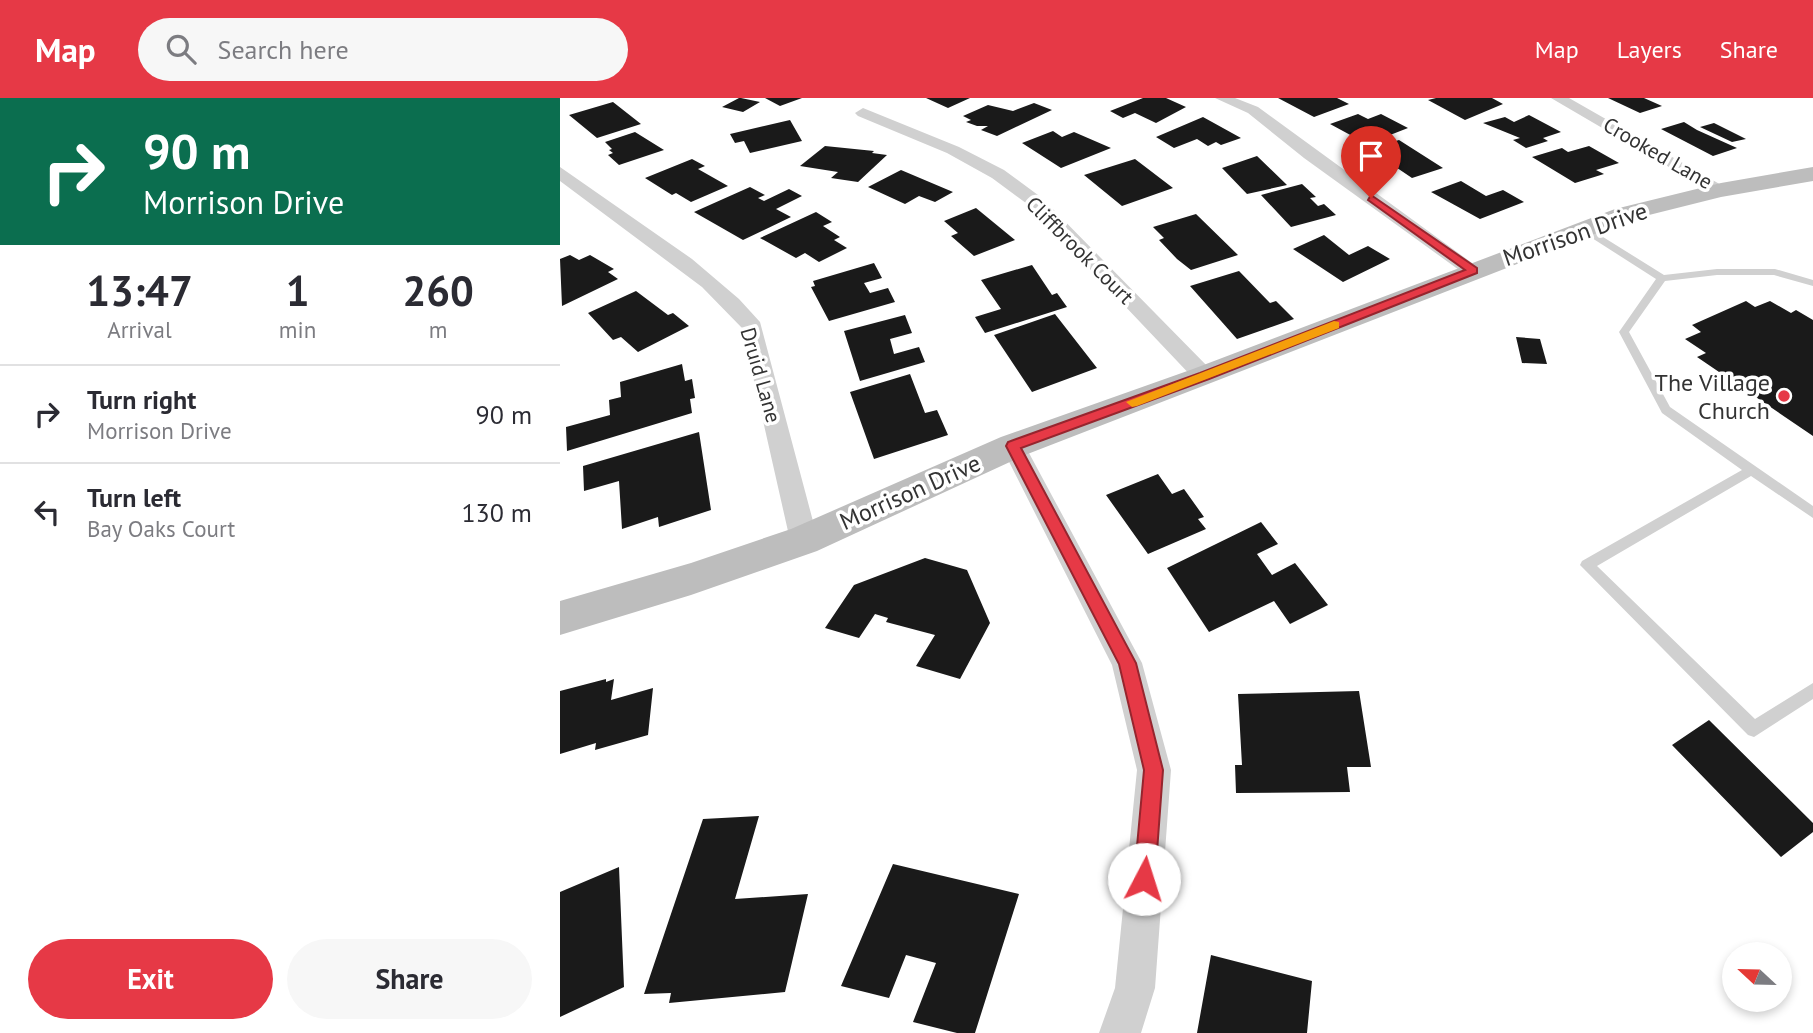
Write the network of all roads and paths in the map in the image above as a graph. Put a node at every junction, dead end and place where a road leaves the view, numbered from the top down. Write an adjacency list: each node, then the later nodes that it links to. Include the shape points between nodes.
1 (1222, 98): 8 (street, via 1253,110)
2 (1558, 98): 6 (street, Crooked Lane)
3 (863, 113): 11 (street, Cliffbrook Court, via 953,150 998,174 1036,202)
4 (560, 172): 15 (street, Druid Lane, via 695,270 736,305 752,327)
5 (1813, 174): 6 (street, Morrison Drive)
6 (1721, 190): 7 (street, Morrison Drive)
7 (1584, 229): 8 (street, Morrison Drive); 9 (lane)
8 (1473, 271): 11 (street, Morrison Drive)
9 (1662, 278): 10 (lane, via 1775,272); 13 (lane, via 1624,332 1666,410)
10 (1813, 283)
11 (1204, 376): 12 (street, Morrison Drive)
12 (1013, 446): 15 (street, Morrison Drive); 18 (street, via 1127,663 1154,770 1135,988)
13 (1752, 470): 14 (lane); 17 (lane, via 1587,565 1754,729)
14 (1813, 513)
15 (804, 540): 16 (street, Morrison Drive)
16 (560, 618)
17 (1813, 691)
18 (1120, 1033)

